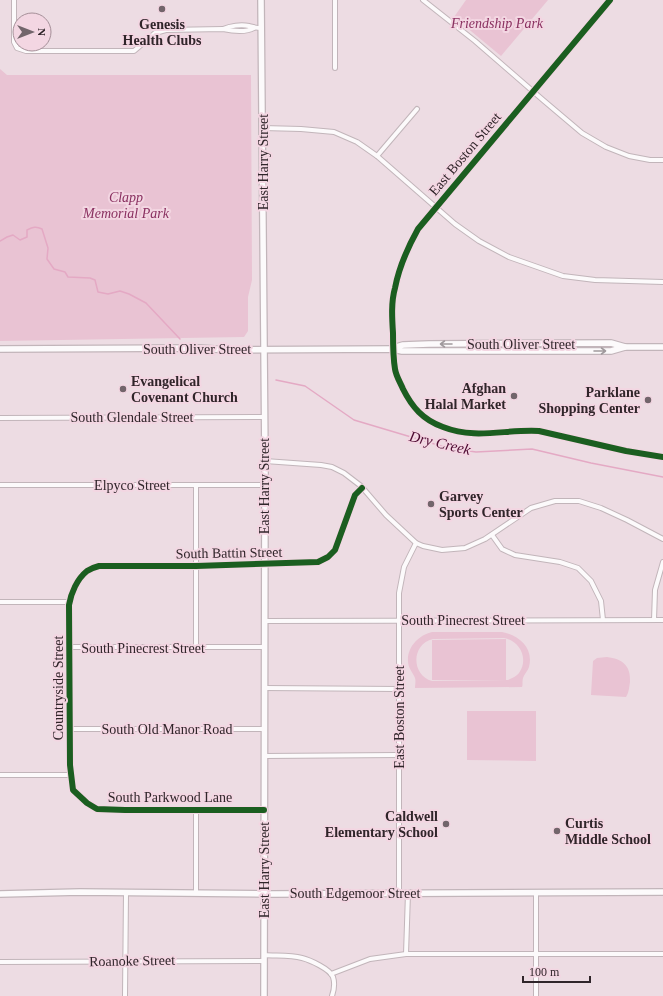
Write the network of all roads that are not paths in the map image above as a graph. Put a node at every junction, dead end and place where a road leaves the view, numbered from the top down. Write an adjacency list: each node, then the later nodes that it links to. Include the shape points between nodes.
1 (14, 0): 6 (street, via 14,42 17,48 26,51 134,51 155,33 166,30 223,29 230,26)
2 (261, 0): 6 (main road, East Harry Street)
3 (335, 0): 7 (street)
4 (423, 0): 8 (street)
5 (610, 0): 8 (street, East Boston Street)
6 (261, 28): 10 (main road, East Harry Street)
7 (335, 68)
8 (534, 92): 12 (street, via 582,133 606,147 629,156); 13 (street, East Boston Street)
9 (417, 109): 11 (street)
10 (263, 128): 11 (street, via 334,132 357,142); 18 (main road, East Harry Street)
11 (376, 156): 13 (street)
12 (663, 160)
13 (436, 207): 14 (street, via 479,241 509,257 563,276 595,280); 17 (street, East Boston Street, via 408,247 394,288)
14 (663, 282)
15 (663, 347): 17 (main road, South Oliver Street, via 625,347 611,344 429,344 403,345)
16 (0, 349): 18 (main road, South Oliver Street)
17 (393, 349): 18 (main road, South Oliver Street); 21 (street, via 396,374 412,406 424,417 442,427 473,434 539,431)
18 (264, 350): 19 (main road, East Harry Street)
19 (264, 417): 20 (street, South Glendale Street); 22 (main road, East Harry Street)
20 (0, 418)
21 (663, 457)
22 (265, 461): 25 (main road, East Harry Street); 26 (street, via 332,467)
23 (0, 485): 24 (street, Elpyco Street)
24 (196, 485): 25 (street, Elpyco Street); 32 (street)
25 (265, 485): 31 (main road, East Harry Street)
26 (362, 488): 29 (street); 31 (street, South Battin Street, via 355,495 335,550 328,557 318,562)
27 (492, 535): 28 (street, via 531,508 555,502 579,501 610,512); 29 (street, via 465,548 442,550); 35 (street, via 502,549 515,555 560,562 578,568 591,581 601,601)
28 (663, 539)
29 (416, 543): 39 (street, East Boston Street, via 404,567 400,593)
30 (663, 562): 36 (street, via 655,590)
31 (264, 563): 32 (street, South Battin Street); 38 (main road, East Harry Street)
32 (196, 566): 34 (street, South Battin Street, via 99,566 88,570 78,582 71,594); 42 (street)
33 (0, 602): 34 (street)
34 (70, 602): 40 (street, Countryside Street)
35 (603, 620): 36 (street, South Pinecrest Street); 39 (street, South Pinecrest Street)
36 (654, 620): 37 (street, South Pinecrest Street)
37 (663, 620)
38 (264, 621): 39 (street, South Pinecrest Street); 41 (main road, East Harry Street)
39 (400, 621): 44 (street, East Boston Street)
40 (70, 647): 42 (street, South Pinecrest Street); 45 (street, Countryside Street)
41 (264, 647): 42 (street, South Pinecrest Street); 43 (main road, East Harry Street)
42 (196, 648)
43 (264, 688): 44 (street); 46 (main road, East Harry Street)
44 (399, 689): 47 (street, East Boston Street)
45 (70, 729): 46 (street, South Old Manor Road); 50 (street, Countryside Street)
46 (264, 729): 48 (main road, East Harry Street)
47 (399, 755): 48 (street); 56 (street, East Boston Street)
48 (264, 756): 52 (main road, East Harry Street)
49 (0, 775): 50 (street)
50 (71, 775): 51 (street, South Parkwood Lane, via 73,790 97,809)
51 (196, 810): 52 (street, South Parkwood Lane); 55 (street)
52 (264, 810): 60 (main road, East Harry Street)
53 (126, 892): 55 (main road, South Edgemoor Street); 59 (main road, South Edgemoor Street); 66 (street)
54 (663, 892): 58 (main road, South Edgemoor Street)
55 (196, 893): 60 (main road, South Edgemoor Street)
56 (399, 893): 57 (main road, South Edgemoor Street); 60 (main road, South Edgemoor Street)
57 (408, 893): 58 (main road, South Edgemoor Street); 61 (street)
58 (536, 893): 62 (street)
59 (0, 894)
60 (264, 894): 64 (main road, East Harry Street)
61 (406, 954): 62 (street); 67 (street, via 370,959)
62 (536, 954): 63 (street); 71 (street)
63 (663, 954)
64 (264, 958): 66 (street, Roanoke Street); 67 (street, Roanoke Street, via 301,958 317,964); 69 (main road, East Harry Street)
65 (0, 962): 66 (street, Roanoke Street)
66 (125, 962): 68 (street)
67 (331, 974): 70 (street, via 334,990)
68 (125, 996)
69 (264, 996)
70 (332, 996)
71 (536, 996)

